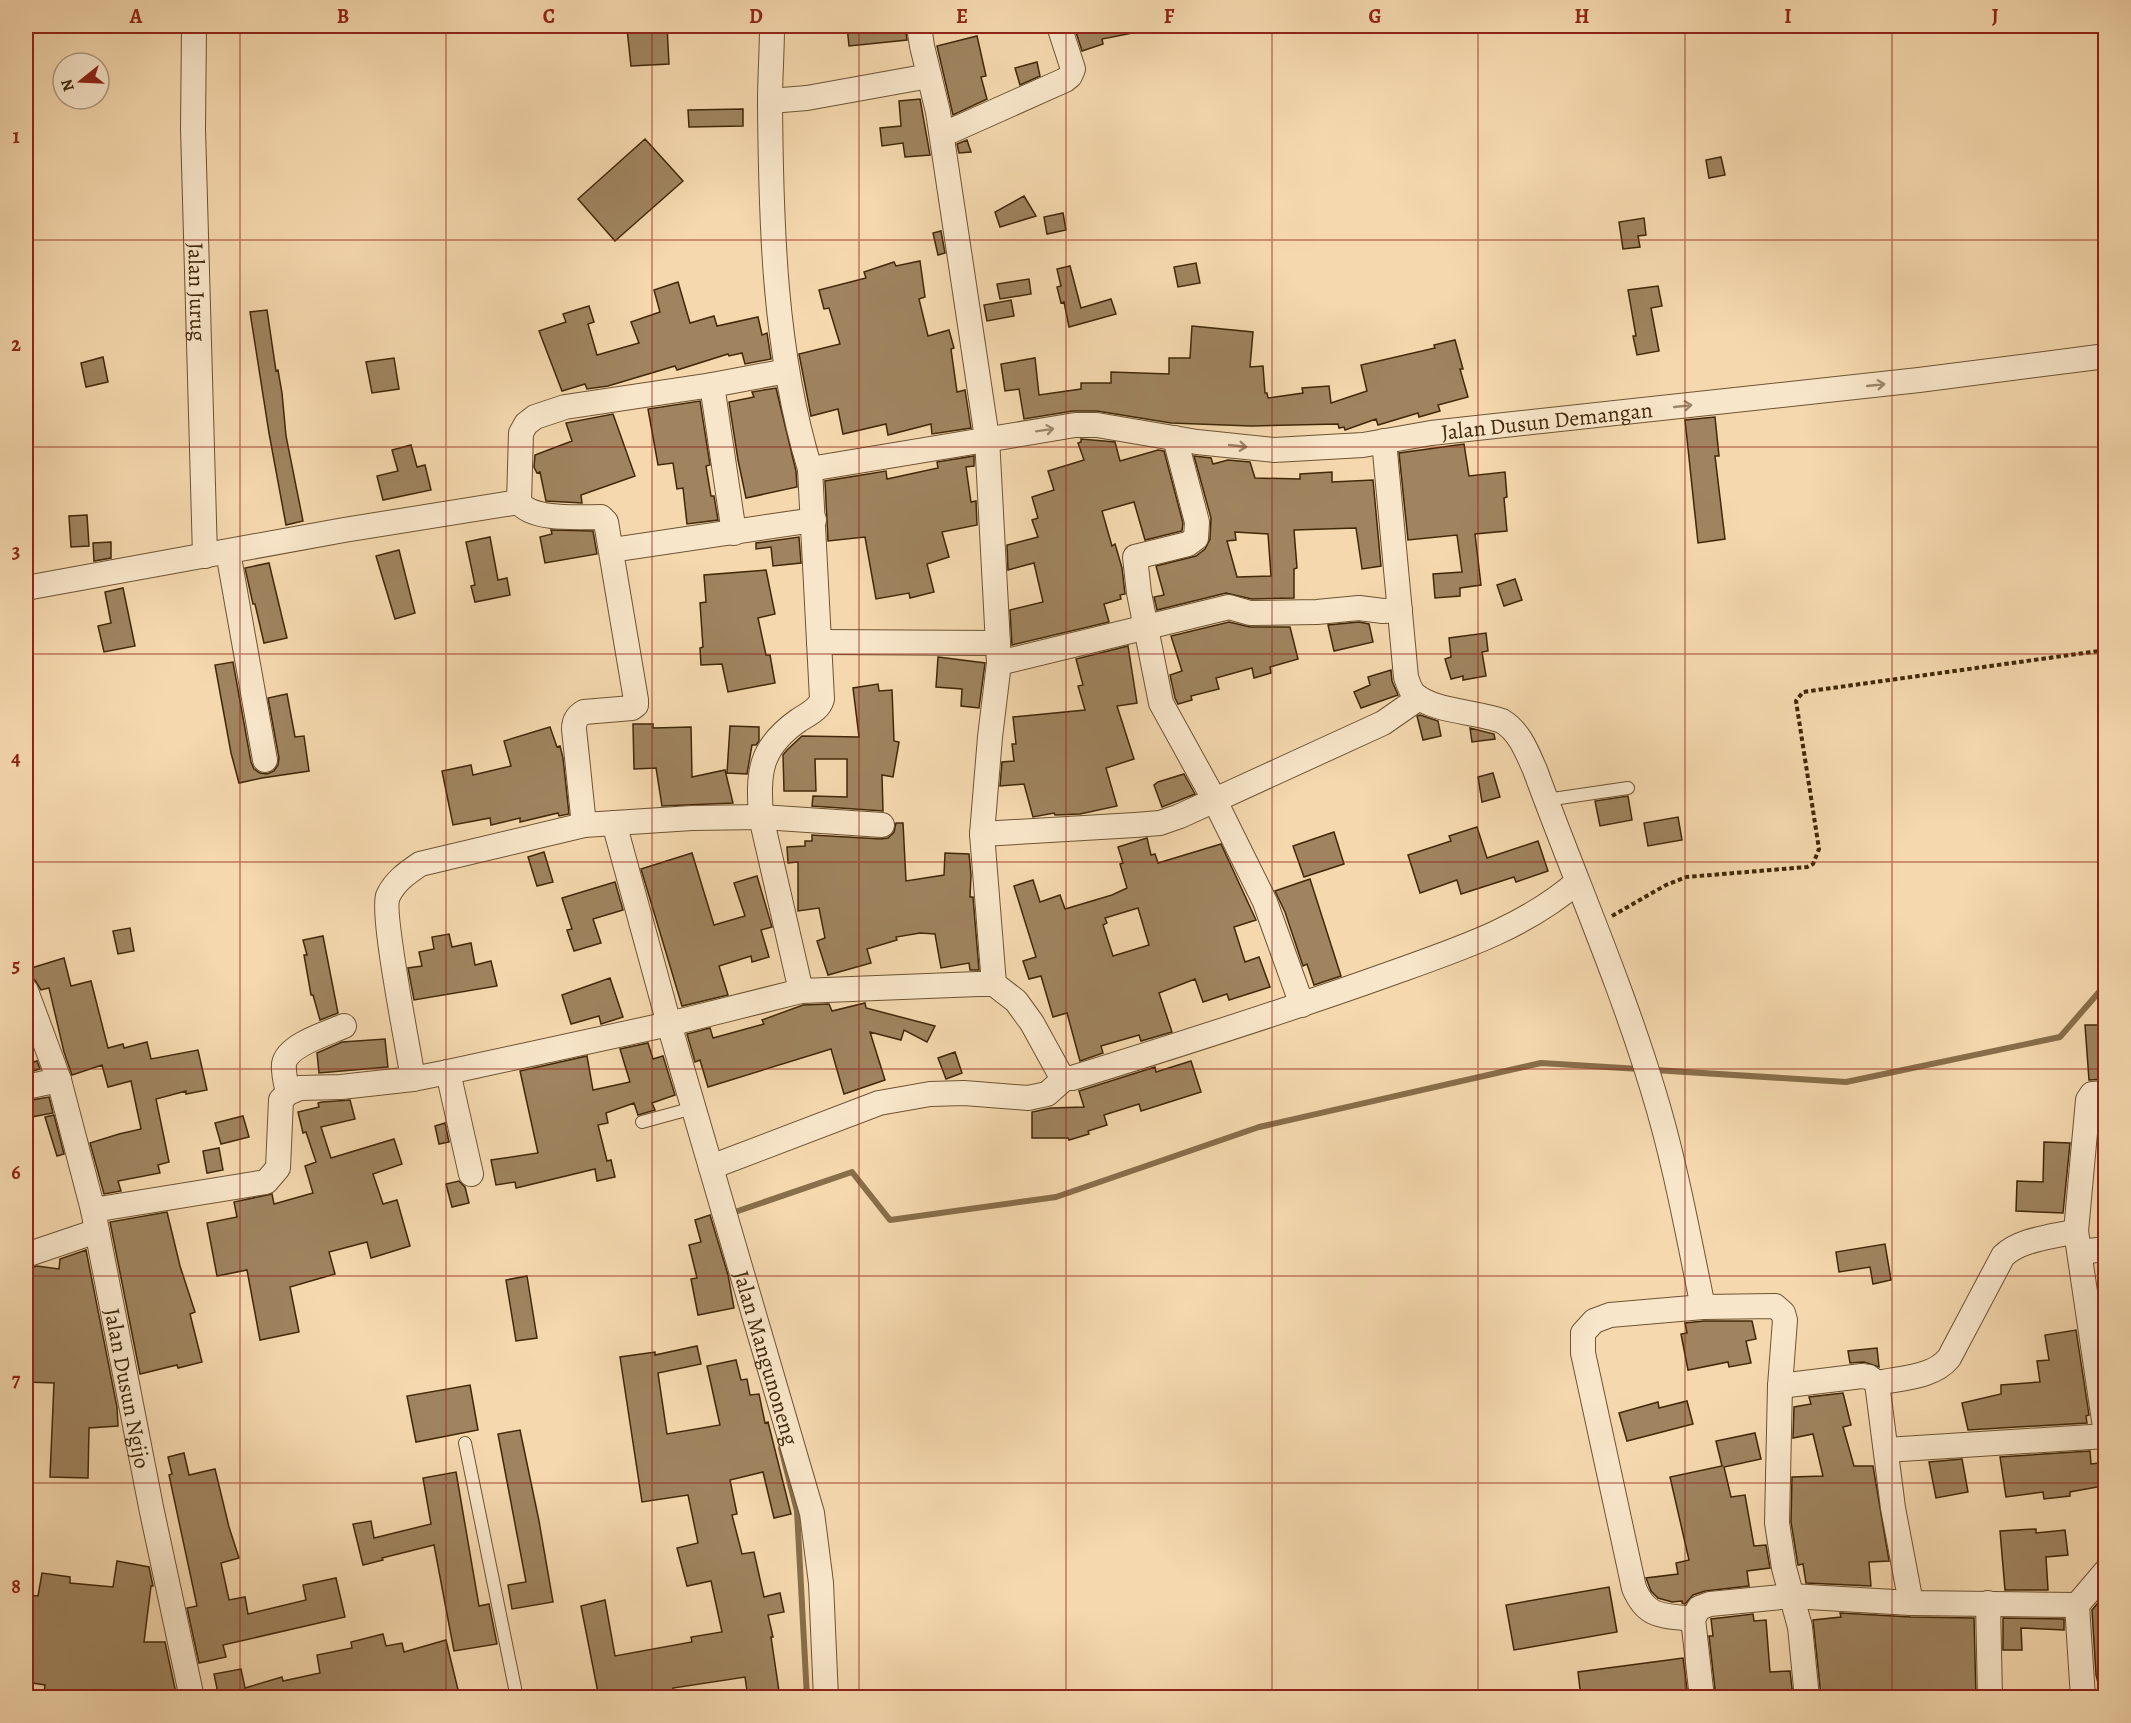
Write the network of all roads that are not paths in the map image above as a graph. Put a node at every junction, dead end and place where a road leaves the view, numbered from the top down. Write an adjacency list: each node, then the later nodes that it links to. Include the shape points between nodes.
1 (194, 26): 19 (street, Jalan Jurug, via 193,129)
2 (772, 26): 6 (street)
3 (919, 26): 5 (street)
4 (1059, 26): 7 (street, via 1073,69 1065,81)
5 (929, 76): 6 (street); 7 (street)
6 (770, 101): 9 (street, via 778,309)
7 (942, 135): 11 (street)
8 (2106, 356): 13 (street, Jalan Dusun Demangan, one-way to 8)
9 (787, 371): 10 (street); 14 (street)
10 (712, 385): 15 (street, via 565,407 535,417 521,433); 17 (street)
11 (987, 438): 12 (street, Jalan Dusun Demangan, one-way to 12, via 1076,425); 14 (street, Jalan Dusun Demangan); 24 (street)
12 (1174, 438): 13 (street, Jalan Dusun Demangan, one-way to 13, via 1274,450); 22 (street, via 1198,530 1196,538 1188,544 1135,557)
13 (1384, 441): 21 (street)
14 (810, 469): 16 (street)
15 (519, 502): 18 (street, via 524,509 538,514 604,519); 19 (street)
16 (814, 520): 17 (street); 23 (street)
17 (734, 533): 18 (street)
18 (612, 550): 32 (street, via 636,705 584,712 575,720)
19 (217, 554): 20 (street); 26 (street, Jalan Jurug)
20 (26, 588)
21 (1400, 610): 22 (street, via 1250,613 1229,607); 25 (street, via 1406,677)
22 (1145, 627): 24 (street); 28 (street, via 1161,703)
23 (819, 642): 24 (street); 30 (street, via 822,699 818,708 777,738 766,754 759,788)
24 (999, 653): 34 (street)
25 (1419, 698): 28 (street, via 1383,723); 29 (street, via 1510,726 1523,743)
26 (265, 760)
27 (1628, 788): 29 (lane)
28 (1214, 799): 34 (street, via 1160,823); 39 (street, via 1265,902)
29 (1546, 800): 35 (street)
30 (761, 817): 31 (street); 33 (street); 38 (street)
31 (614, 823): 32 (street); 40 (street, Jalan Mangunoneng)
32 (584, 825): 44 (street, via 420,864 399,879 387,898 388,928)
33 (882, 825)
34 (982, 834): 36 (street)
35 (1577, 882): 39 (street, via 1537,912 1467,946); 57 (street, via 1654,1093)
36 (994, 984): 38 (street); 43 (street, via 1016,1001)
37 (26, 991): 45 (street, Jalan Dusun Ngijo)
38 (801, 991): 40 (street)
39 (1302, 1005): 43 (street)
40 (669, 1024): 42 (street); 49 (street, Jalan Mangunoneng)
41 (344, 1026): 47 (street, via 291,1052 284,1072)
42 (448, 1072): 44 (street); 52 (street)
43 (1065, 1078): 51 (street, via 1047,1094 1028,1098 930,1094 879,1103)
44 (413, 1079): 47 (street, via 300,1088)
45 (59, 1080): 46 (street); 53 (street, Jalan Dusun Ngijo)
46 (26, 1087)
47 (288, 1093): 53 (street, via 281,1100 278,1168 266,1182)
48 (2106, 1093): 54 (street, via 2092,1094 2088,1100)
49 (693, 1108): 50 (lane); 51 (street, Jalan Mangunoneng)
50 (642, 1122)
51 (711, 1167): 71 (street, Jalan Mangunoneng, via 732,1234 761,1361 812,1513 821,1584)
52 (471, 1174)
53 (95, 1221): 56 (street); 69 (street, Jalan Dusun Ngijo)
54 (2078, 1241): 55 (street); 58 (street, via 2022,1244 2009,1250 1949,1358 1928,1373); 60 (street)
55 (2106, 1249)
56 (26, 1255)
57 (1703, 1307): 59 (street, via 1779,1309 1785,1320); 68 (street, via 1610,1315 1594,1321 1583,1333 1583,1353 1634,1588 1646,1609)
58 (1877, 1383): 59 (street, via 1862,1376); 62 (street)
59 (1780, 1386): 64 (street, via 1777,1523)
60 (2106, 1435): 62 (street)
61 (465, 1443): 70 (lane)
62 (1886, 1450): 65 (street)
63 (2106, 1571): 67 (street)
64 (1791, 1596): 65 (street); 68 (street, via 1710,1604 1699,1608); 73 (street, via 1800,1627)
65 (1911, 1603): 66 (street)
66 (1988, 1603): 67 (street); 74 (street)
67 (2077, 1605): 75 (street)
68 (1693, 1619): 72 (street)
69 (192, 1698)
70 (517, 1698)
71 (826, 1698)
72 (1702, 1698)
73 (1807, 1698)
74 (1990, 1698)
75 (2083, 1698)

